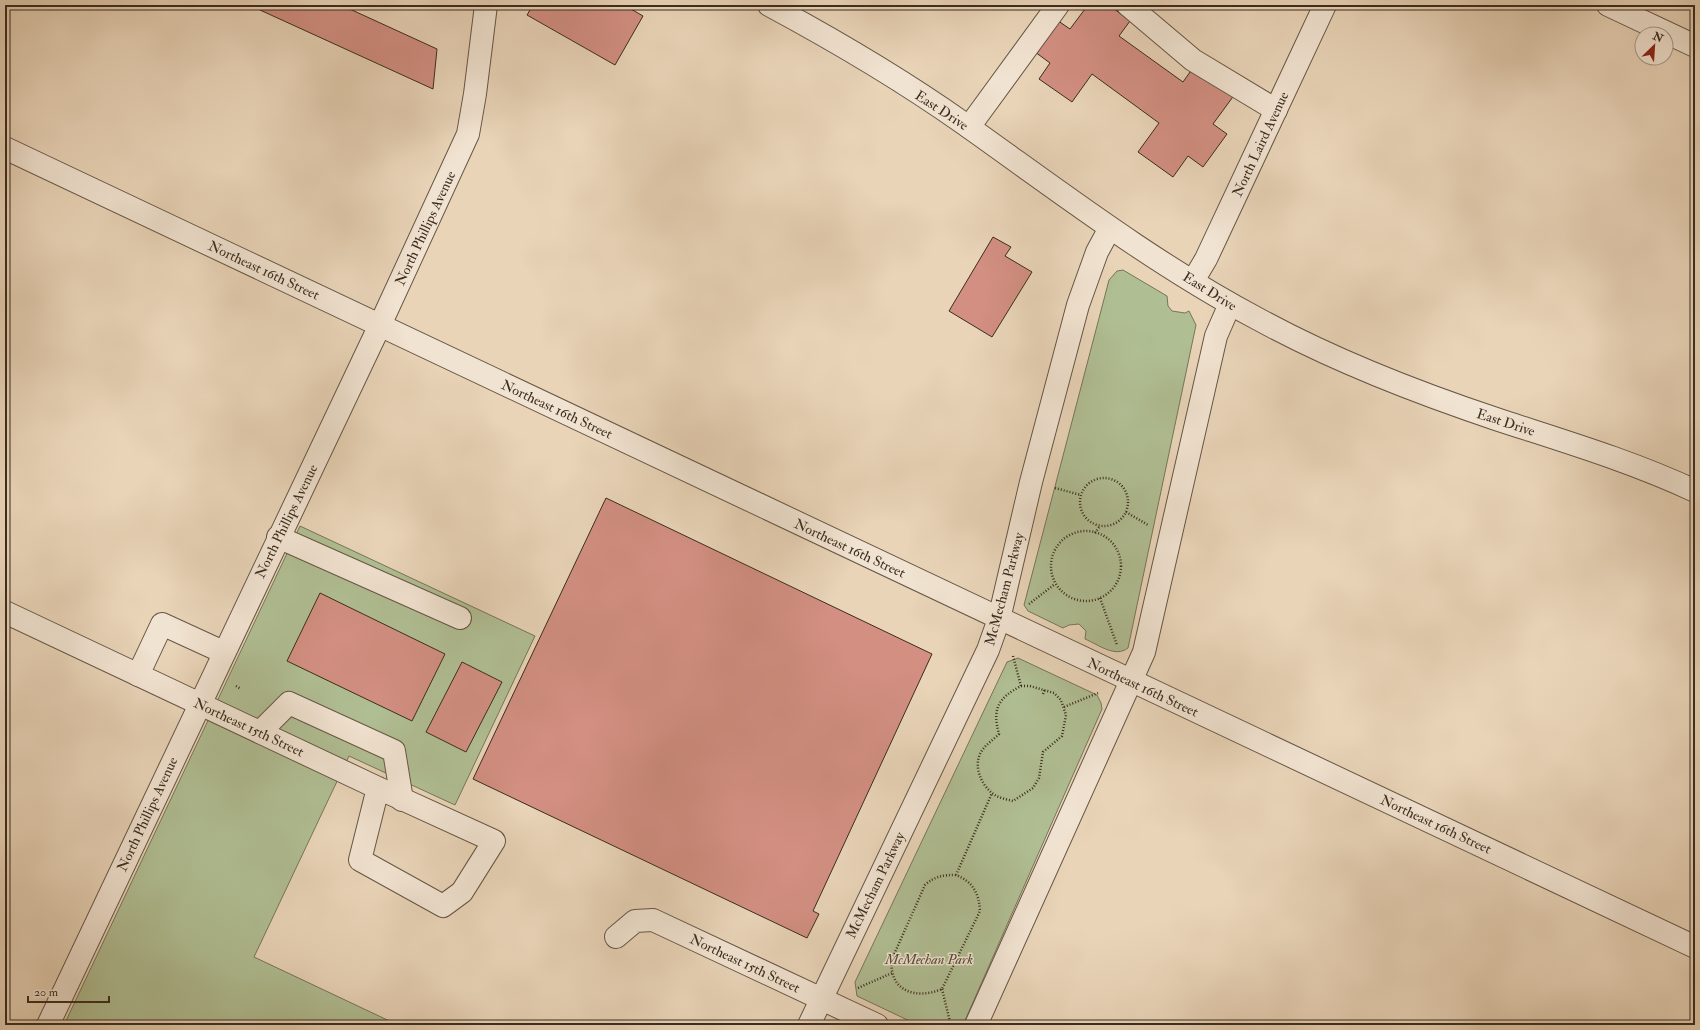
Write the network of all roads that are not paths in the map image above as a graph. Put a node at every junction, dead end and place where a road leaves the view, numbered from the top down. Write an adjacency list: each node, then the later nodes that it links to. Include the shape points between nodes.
1 (486, 5): 14 (street, North Phillips Avenue, via 468,134)
2 (769, 5): 9 (street, East Drive, via 879,69)
3 (1058, 5): 9 (street)
4 (1128, 5): 8 (street, via 1192,60)
5 (1325, 5): 8 (street, North Laird Avenue)
6 (1608, 5): 7 (street)
7 (1695, 46)
8 (1276, 110): 12 (street, North Laird Avenue, via 1206,259)
9 (969, 127): 11 (street, East Drive)
10 (5, 148): 14 (street, Northeast 16th Street)
11 (1110, 228): 12 (street, East Drive); 19 (street, McMecham Parkway, via 1097,252 1078,305 1031,482)
12 (1193, 281): 13 (street, East Drive)
13 (1230, 304): 15 (street, East Drive, via 1283,333 1381,376 1481,414 1595,451); 22 (street, via 1216,336 1144,652)
14 (380, 325): 16 (street, North Phillips Avenue); 19 (street, Northeast 16th Street)
15 (1695, 491)
16 (278, 537): 18 (street); 20 (street, North Phillips Avenue)
17 (5, 612): 21 (street, Northeast 15th Street)
18 (460, 618)
19 (999, 619): 22 (street, Northeast 16th Street); 29 (street, McMecham Parkway, via 988,650)
20 (224, 652): 21 (street, via 162,624); 23 (street, North Phillips Avenue)
21 (138, 675): 23 (street, Northeast 15th Street)
22 (1131, 681): 28 (street, Northeast 16th Street); 33 (street)
23 (199, 704): 24 (street, Northeast 15th Street); 30 (street, North Phillips Avenue)
24 (260, 732): 25 (street, Northeast 15th Street); 26 (street, via 289,703 394,751)
25 (378, 788): 26 (street, Northeast 15th Street); 26 (street, Northeast 15th Street, via 360,860 443,906 462,892 494,841)
26 (402, 800)
27 (616, 937): 29 (street, Northeast 15th Street, via 635,921 653,920)
28 (1695, 947)
29 (821, 998): 31 (street, McMecham Parkway); 32 (street, Northeast 15th Street)
30 (48, 1025)
31 (809, 1025)
32 (877, 1025)
33 (976, 1025)

